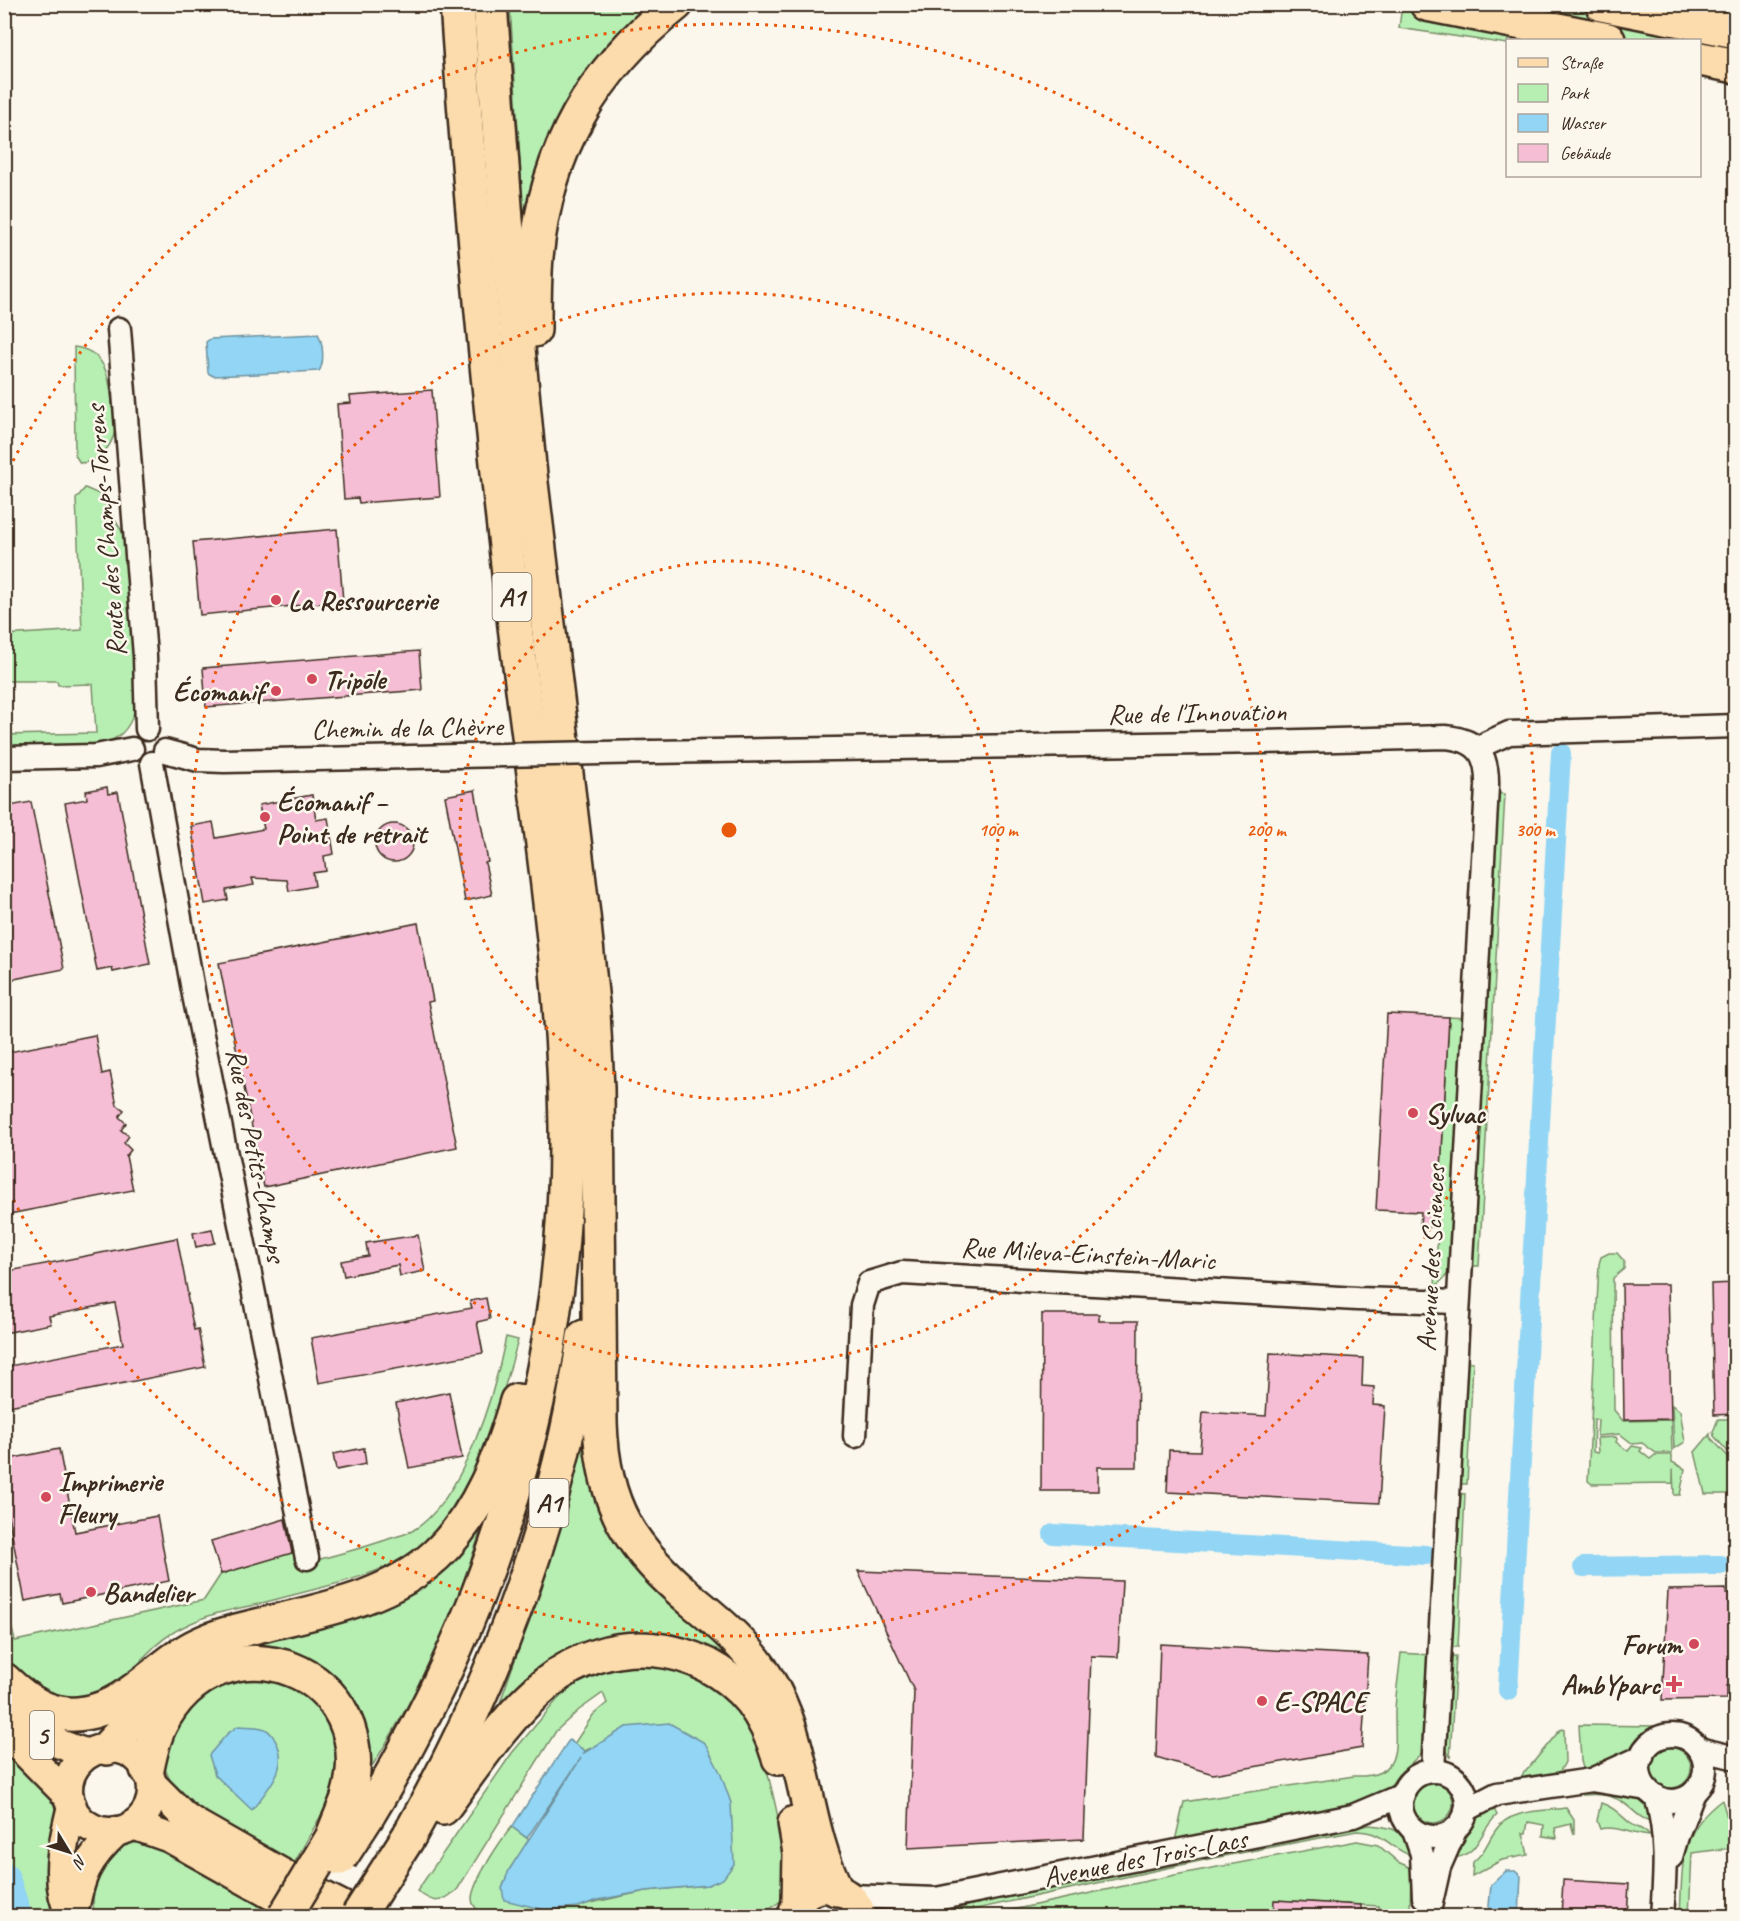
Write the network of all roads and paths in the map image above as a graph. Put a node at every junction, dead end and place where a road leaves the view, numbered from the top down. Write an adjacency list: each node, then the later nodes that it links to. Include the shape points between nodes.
1 (457, 4): 20 (highway, A1, via 492,421 558,981 565,1092)
2 (490, 4): 11 (highway, A1)
3 (676, 4): 11 (highway, via 640,34 595,87 574,122 552,179 536,256)
4 (1427, 4): 7 (highway)
5 (1602, 4): 6 (highway)
6 (1736, 31)
7 (1603, 39)
8 (1701, 59): 9 (highway)
9 (1736, 66)
10 (118, 329): 13 (street, Route des Champs-Torrens, via 145,656)
11 (530, 466): 19 (highway, A1, via 588,964)
12 (1736, 726): 15 (street, via 1509,733)
13 (147, 729): 14 (street, via 135,736); 17 (street, via 164,738)
14 (132, 749): 17 (street, via 134,756 145,763); 18 (street, via 96,756)
15 (1479, 750): 16 (street, Rue de l'Innovation, via 1458,738 1445,737); 21 (street, Avenue des Sciences, via 1487,772)
16 (652, 752): 17 (street, Chemin de la Chèvre, bridge, via 215,761)
17 (159, 757): 23 (street, Rue des Petits-Champs, via 193,990)
18 (4, 758)
19 (597, 1146): 47 (highway, A1, via 587,1313 574,1397 551,1496 526,1580 486,1683); 50 (highway, via 601,1446 613,1502 645,1556 735,1638 774,1690 794,1738 823,1861)
20 (564, 1188): 24 (highway, via 536,1331 514,1413 483,1490 458,1531 410,1576 386,1588 230,1633); 42 (highway, A1, via 548,1345 506,1518 449,1666 409,1745)
21 (1458, 1302): 22 (street, Rue Mileva-Einstein-Maric, via 902,1273 869,1282 862,1305); 33 (street, Avenue des Sciences)
22 (855, 1436)
23 (307, 1558)
24 (188, 1650): 25 (highway, via 121,1698 84,1713 65,1714 40,1707); 29 (highway, via 164,1674 135,1718)
25 (4, 1680)
26 (4, 1702): 29 (main road, 5, via 51,1741)
27 (4, 1731): 41 (main road, 5)
28 (1699, 1749): 30 (street, via 1680,1736 1668,1736 1648,1747); 31 (street); 37 (street, via 1703,1757)
29 (98, 1751): 34 (main road, via 127,1751 138,1758); 41 (main road, via 81,1759 72,1773)
30 (1642, 1757): 36 (street); 38 (street, via 1640,1773)
31 (1736, 1758)
32 (1736, 1768): 37 (street)
33 (1433, 1771): 35 (street); 40 (street, via 1414,1778)
34 (149, 1776): 42 (highway, via 152,1747 162,1723 189,1689 230,1666 273,1663 311,1679 339,1708 348,1725); 46 (main road, via 152,1797 147,1810); 56 (main road, via 196,1824)
35 (1456, 1780): 39 (street); 44 (street, via 1465,1794)
36 (1591, 1780): 38 (street); 39 (street)
37 (1699, 1785): 38 (street, via 1688,1797 1671,1801); 48 (street, via 1678,1833)
38 (1651, 1792): 48 (street, via 1664,1832)
39 (1497, 1794): 44 (street)
40 (1402, 1795): 43 (street, Avenue des Trois-Lacs); 45 (street, via 1401,1804)
41 (70, 1802): 46 (main road, via 80,1820 93,1829 109,1832); 52 (main road, via 60,1881)
42 (358, 1808): 53 (highway, bridge, via 327,1847); 54 (highway, A1, bridge, via 335,1865)
43 (1353, 1816): 45 (street, Avenue des Trois-Lacs); 49 (street, Avenue des Trois-Lacs)
44 (1461, 1819): 45 (street, via 1441,1836 1422,1835); 58 (street, via 1439,1868)
45 (1410, 1826): 58 (street, via 1420,1844)
46 (125, 1828): 52 (main road, via 100,1847 88,1863); 55 (main road, via 170,1838)
47 (414, 1838): 51 (highway, via 508,1722 549,1681 616,1650 662,1650 686,1656 722,1675 751,1702 765,1723 780,1761 797,1833 801,1868); 56 (highway, bridge)
48 (1664, 1884): 59 (street)
49 (936, 1899): 50 (street, Avenue des Trois-Lacs); 57 (street, Avenue des Trois-Lacs)
50 (849, 1900): 51 (main road, Avenue des Trois-Lacs, via 828,1888 812,1891)
51 (791, 1911)
52 (72, 1917)
53 (285, 1917)
54 (297, 1917)
55 (309, 1917)
56 (361, 1917)
57 (901, 1917)
58 (1426, 1917)
59 (1662, 1917)

